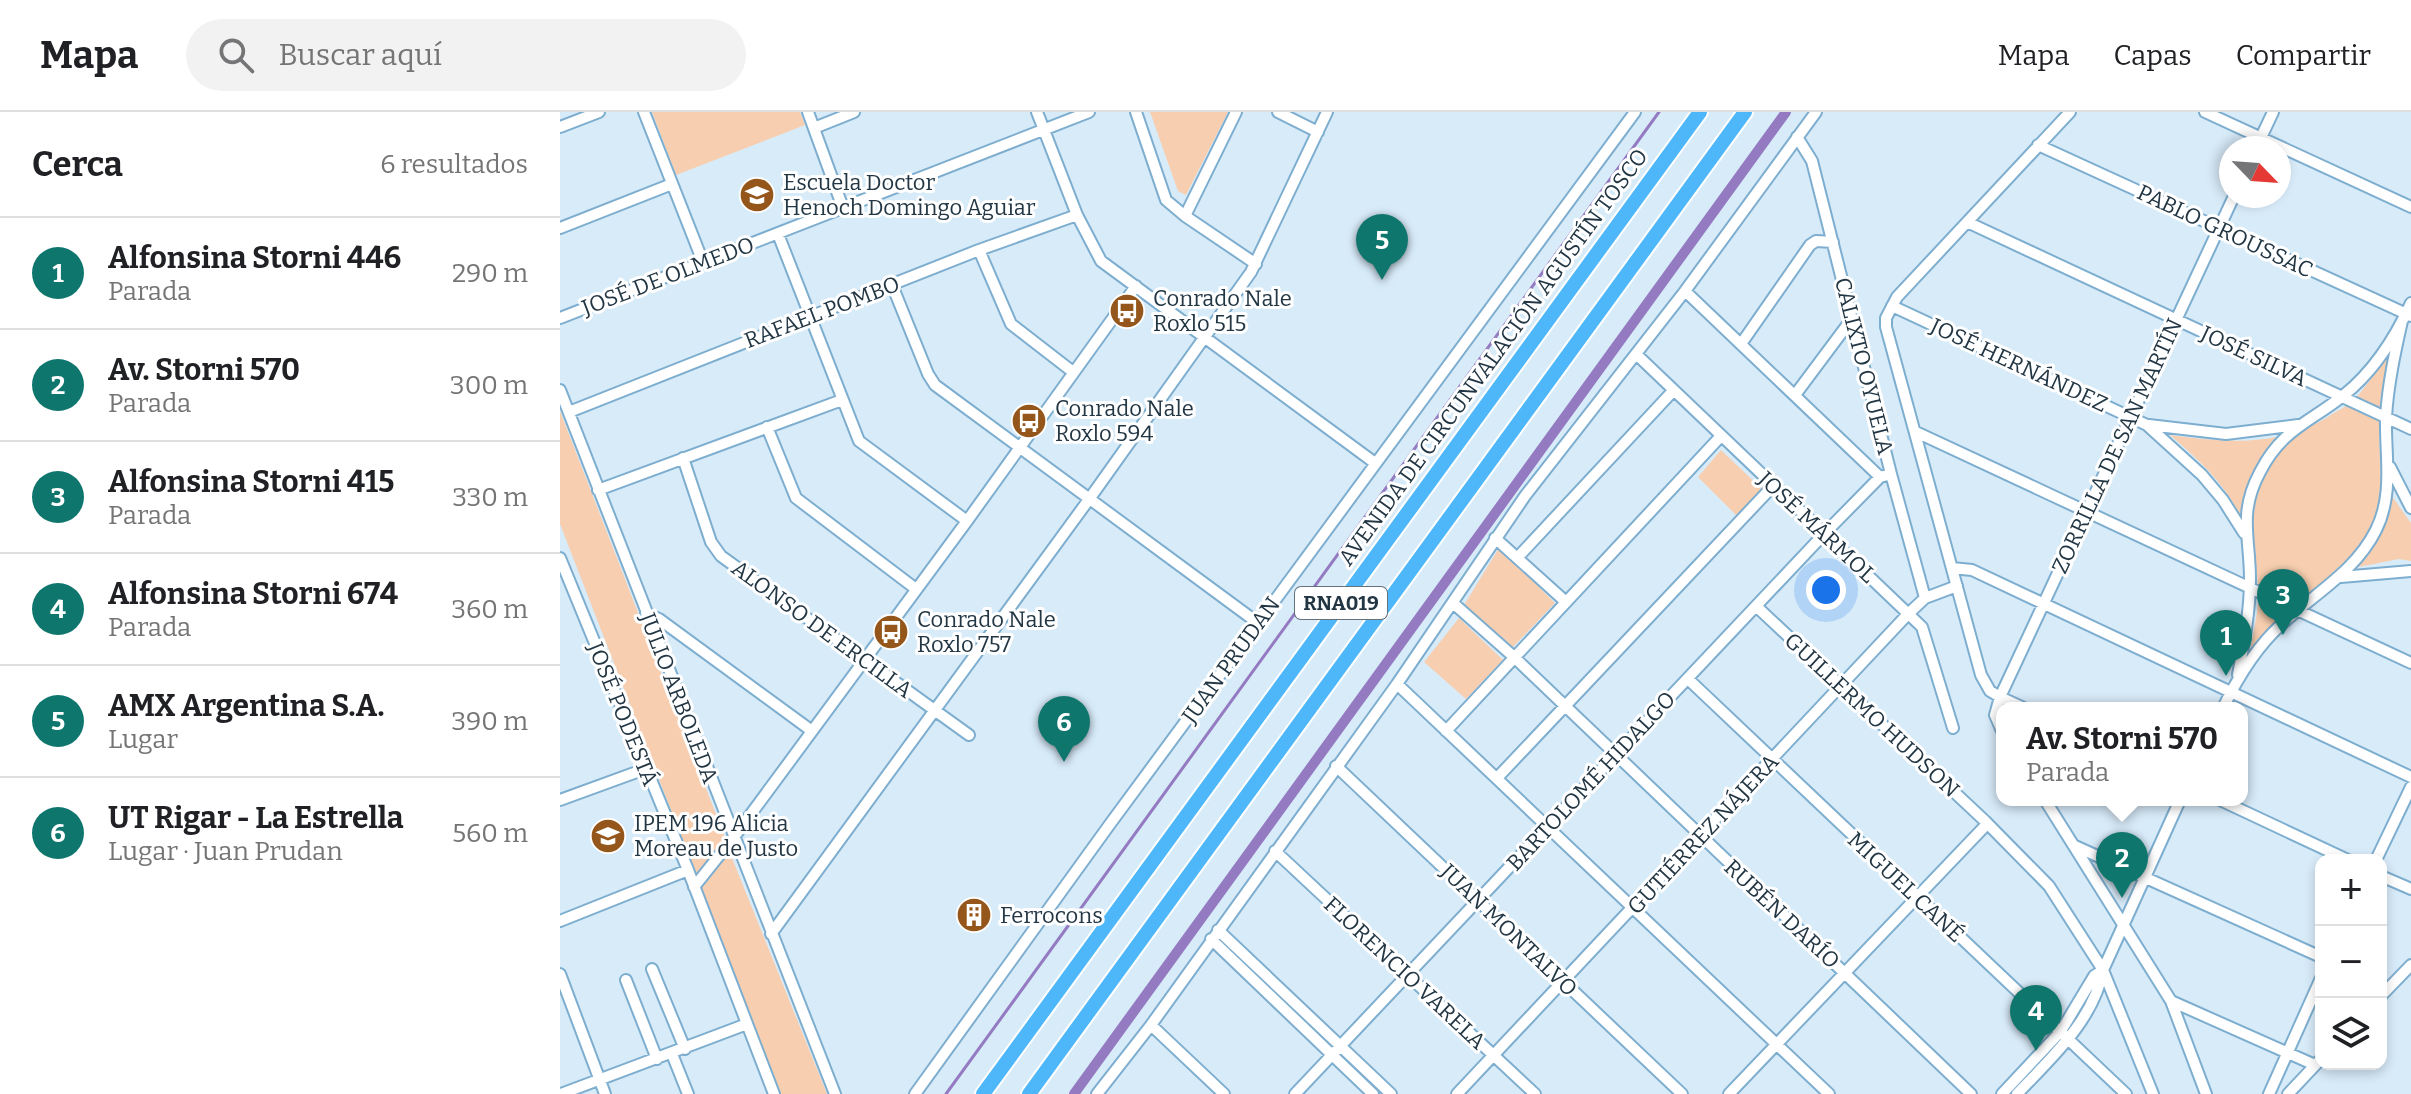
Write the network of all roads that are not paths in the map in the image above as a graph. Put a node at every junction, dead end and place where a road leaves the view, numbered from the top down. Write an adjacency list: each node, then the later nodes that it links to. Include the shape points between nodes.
1 (599, 112): 18 (street)
2 (644, 112): 27 (street)
3 (808, 112): 19 (street)
4 (854, 112): 19 (street)
5 (1037, 112): 20 (street)
6 (1089, 112): 20 (street, JOSÉ DE OLMEDO)
7 (1136, 112): 32 (street, via 1162,194)
8 (1236, 112): 32 (street)
9 (1278, 112): 21 (street)
10 (1327, 112): 21 (street)
11 (1635, 112): 71 (street, JUAN PRUDAN)
12 (1700, 112): 181 (highway, AVENIDA DE CIRCUNVALACIÓN AGUSTÍN TOSCO / RNA019)
13 (1745, 112): 182 (highway, RNA019)
14 (1816, 112): 24 (street)
15 (2070, 112): 25 (street)
16 (2205, 112): 22 (street)
17 (2273, 112): 23 (street)
18 (560, 127)
19 (814, 128): 29 (street)
20 (1044, 130): 29 (street, JOSÉ DE OLMEDO); 31 (street)
21 (1318, 132): 40 (street)
22 (2247, 136)
23 (2262, 136)
24 (1797, 137): 37 (street, CALIXTO OYUELA, via 1812,161); 43 (street)
25 (2038, 145): 33 (street); 35 (street, PABLO GROUSSAC)
26 (2291, 156): 28 (street)
27 (672, 184): 34 (street); 39 (street)
28 (2411, 207)
29 (843, 208): 36 (street, JOSÉ DE OLMEDO)
30 (2228, 208): 35 (street, ZORRILLA DE SAN MARTÍN)
31 (1077, 215): 38 (street, RAFAEL POMBO); 42 (street, via 1101,261)
32 (1185, 216): 40 (street)
33 (1967, 222): 45 (street); 49 (street, JOSÉ SILVA)
34 (560, 228)
35 (2219, 228): 47 (street, PABLO GROUSSAC); 49 (street, ZORRILLA DE SAN MARTÍN)
36 (778, 234): 39 (street, JOSÉ DE OLMEDO); 46 (street)
37 (1833, 242): 50 (street, CALIXTO OYUELA); 52 (street, via 1810,245)
38 (979, 250): 41 (street, RAFAEL POMBO); 54 (street, via 1011,324)
39 (703, 262): 48 (street, JOSÉ DE OLMEDO)
40 (1256, 264): 51 (street)
41 (892, 285): 46 (street, RAFAEL POMBO); 69 (street, via 930,379)
42 (1136, 286): 51 (street); 54 (street)
43 (1685, 291): 52 (street, CALIXTO OYUELA); 53 (street)
44 (2411, 303): 47 (street)
45 (1892, 306): 61 (street, JOSÉ HERNÁNDEZ); 67 (street, CALIXTO OYUELA, via 1886,327)
46 (811, 316): 59 (street); 60 (street, RAFAEL POMBO)
47 (2406, 317): 58 (street, via 2381,357); 62 (street)
48 (560, 318)
49 (2176, 320): 58 (street, JOSÉ SILVA); 61 (street, ZORRILLA DE SAN MARTÍN)
50 (1853, 323): 57 (street); 73 (street, CALIXTO OYUELA)
51 (1205, 337): 71 (street); 76 (street)
52 (1741, 344): 57 (street, CALIXTO OYUELA)
53 (1636, 354): 56 (street, JOSÉ MÁRMOL); 82 (street)
54 (1073, 372): 69 (street)
55 (560, 390): 60 (street, JULIO ARBOLEDA)
56 (1673, 391): 68 (street, JOSÉ MÁRMOL); 83 (street)
57 (1795, 395): 73 (street, CALIXTO OYUELA)
58 (2341, 397): 62 (street, JOSÉ SILVA); 64 (street)
59 (842, 400): 65 (street); 79 (street, via 859,441)
60 (569, 412): 75 (street, JULIO ARBOLEDA)
61 (2130, 417): 63 (street, JOSÉ HERNÁNDEZ); 78 (street, ZORRILLA DE SAN MARTÍN)
62 (2386, 418): 66 (street, JOSÉ SILVA); 72 (street)
63 (2147, 425): 64 (street, JOSÉ HERNÁNDEZ, via 2226,434); 81 (street, JOSÉ HERNÁNDEZ, via 2202,475)
64 (2298, 425): 81 (street, via 2260,471 2248,500)
65 (767, 427): 70 (street); 89 (street, via 796,498)
66 (2411, 429)
67 (1916, 432): 78 (street); 85 (street, CALIXTO OYUELA)
68 (1721, 436): 74 (street, JOSÉ MÁRMOL); 92 (street)
69 (1020, 447): 76 (street); 79 (street)
70 (683, 458): 75 (street); 101 (street, ALONSO DE ERCILLA, via 716,551)
71 (1375, 463): 99 (street, JUAN PRUDAN)
72 (2389, 464): 77 (street); 87 (street, via 2376,530)
73 (1886, 476): 80 (street, BARTOLOMÉ HIDALGO); 91 (street, CALIXTO OYUELA)
74 (1773, 486): 80 (street, JOSÉ MÁRMOL); 112 (street)
75 (598, 490): 97 (street, JULIO ARBOLEDA)
76 (1090, 498): 99 (street); 113 (street)
77 (2411, 508)
78 (2086, 511): 90 (street); 94 (street, ZORRILLA DE SAN MARTÍN)
79 (967, 521): 89 (street)
80 (1824, 534): 95 (street, BARTOLOMÉ HIDALGO); 98 (street, JOSÉ MÁRMOL)
81 (2245, 535): 90 (street)
82 (1495, 538): 83 (street); 93 (street)
83 (1518, 557): 92 (street)
84 (560, 558): 121 (street, JOSÉ PODESTÁ)
85 (1952, 568): 88 (street, CALIXTO OYUELA); 94 (street, via 1972,570)
86 (2411, 571): 87 (street)
87 (2341, 577): 96 (street)
88 (1957, 586): 91 (street, GUTIÉRREZ NÁJERA); 108 (street, CALIXTO OYUELA, via 1981,675)
89 (916, 589): 101 (street)
90 (2250, 589): 96 (street); 103 (street)
91 (1925, 598): 98 (street, GUTIÉRREZ NÁJERA)
92 (1566, 602): 100 (street)
93 (1453, 603): 100 (street, RUBÉN DARÍO); 105 (street)
94 (2043, 603): 107 (street); 108 (street, ZORRILLA DE SAN MARTÍN)
95 (1756, 606): 104 (street, BARTOLOMÉ HIDALGO); 106 (street, GUILLERMO HUDSON)
96 (2297, 610): 102 (street); 103 (street)
97 (646, 613): 115 (street); 131 (street, JULIO ARBOLEDA)
98 (1908, 614): 106 (street, GUTIÉRREZ NÁJERA); 114 (street, JOSÉ MÁRMOL, via 1926,634)
99 (1258, 623): 180 (street, JUAN PRUDAN)
100 (1514, 657): 112 (street, RUBÉN DARÍO); 116 (street)
101 (865, 659): 113 (street, ALONSO DE ERCILLA); 115 (street)
102 (2411, 663)
103 (2238, 676): 107 (street)
104 (1688, 679): 118 (street, BARTOLOMÉ HIDALGO); 119 (street, MIGUEL CANÉ)
105 (1397, 684): 116 (street); 120 (street)
106 (1841, 687): 119 (street, GUTIÉRREZ NÁJERA); 129 (street, GUILLERMO HUDSON)
107 (2230, 693): 111 (street); 122 (street)
108 (2000, 697): 109 (street); 110 (street)
109 (1999, 702)
110 (2011, 702)
111 (2226, 702)
112 (1564, 706): 118 (street, RUBÉN DARÍO); 123 (street)
113 (935, 710): 117 (street, ALONSO DE ERCILLA); 147 (street)
114 (1953, 728)
115 (812, 731): 131 (street)
116 (1446, 731): 123 (street)
117 (969, 735)
118 (1617, 756): 130 (street, BARTOLOMÉ HIDALGO); 132 (street, RUBÉN DARÍO)
119 (1772, 760): 132 (street, GUTIÉRREZ NÁJERA); 142 (street, MIGUEL CANÉ)
120 (1336, 766): 134 (street); 143 (street, JUAN MONTALVO)
121 (645, 769): 125 (street); 137 (street, JOSÉ PODESTÁ)
122 (2411, 777)
123 (1497, 778): 130 (street)
124 (2411, 787): 136 (street)
125 (560, 800)
126 (2049, 806): 133 (street)
127 (2177, 806): 138 (street)
128 (2233, 806): 135 (street)
129 (1987, 824): 142 (street); 152 (street, via 2049,886)
130 (1548, 827): 143 (street, BARTOLOMÉ HIDALGO); 144 (street)
131 (734, 837): 140 (street); 147 (street, JULIO ARBOLEDA)
132 (1701, 837): 144 (street, GUTIÉRREZ NÁJERA); 153 (street, RUBÉN DARÍO)
133 (2072, 845): 138 (street); 146 (street)
134 (1275, 851): 148 (street); 155 (street, FLORENCIO VARELA)
135 (2335, 854)
136 (2379, 854)
137 (688, 870): 140 (street, JOSÉ PODESTÁ); 145 (street)
138 (2144, 878): 146 (street); 149 (street)
139 (2387, 879): 141 (street)
140 (694, 887): 161 (street, JOSÉ PODESTÁ)
141 (2411, 889)
142 (1915, 897): 153 (street); 163 (street, MIGUEL CANÉ)
143 (1478, 901): 155 (street, BARTOLOMÉ HIDALGO); 157 (street, JUAN MONTALVO)
144 (1633, 908): 157 (street, GUTIÉRREZ NÁJERA); 164 (street)
145 (560, 921)
146 (2123, 924): 152 (street); 160 (street)
147 (771, 934): 179 (street, JULIO ARBOLEDA)
148 (1214, 934): 162 (street); 165 (street); 169 (street)
149 (2315, 954)
150 (2411, 965): 158 (street)
151 (652, 969): 166 (street)
152 (2103, 970): 163 (street); 197 (street)
153 (1844, 973): 164 (street); 193 (street, RUBÉN DARÍO)
154 (560, 974): 174 (street)
155 (1407, 975): 165 (street, BARTOLOMÉ HIDALGO); 170 (street, FLORENCIO VARELA)
156 (626, 980): 171 (street)
157 (1563, 982): 170 (street, GUTIÉRREZ NÁJERA); 190 (street, JUAN MONTALVO)
158 (2387, 983)
159 (2315, 991): 167 (street)
160 (2171, 1001): 167 (street); 198 (street)
161 (747, 1024): 166 (street); 178 (street, JOSÉ PODESTÁ)
162 (1151, 1025): 183 (street); 184 (street)
163 (2065, 1035): 194 (street); 195 (street); 196 (street, MIGUEL CANÉ)
164 (1776, 1044): 191 (street); 192 (street)
165 (1341, 1046): 169 (street, BARTOLOMÉ HIDALGO); 187 (street)
166 (685, 1049): 168 (street)
167 (2287, 1052): 172 (street); 199 (street)
168 (672, 1054): 171 (street); 177 (street)
169 (1332, 1055): 185 (street, BARTOLOMÉ HIDALGO); 186 (street)
170 (1494, 1056): 188 (street, GUTIÉRREZ NÁJERA); 189 (street, FLORENCIO VARELA)
171 (657, 1059): 174 (street)
172 (2315, 1061)
173 (2315, 1065): 200 (street)
174 (599, 1080): 175 (street); 176 (street)
175 (561, 1094)
176 (605, 1094)
177 (688, 1094)
178 (774, 1094)
179 (835, 1094)
180 (915, 1094)
181 (983, 1094)
182 (1029, 1094)
183 (1097, 1094)
184 (1224, 1094)
185 (1295, 1094)
186 (1373, 1094)
187 (1391, 1094)
188 (1457, 1094)
189 (1535, 1094)
190 (1682, 1094)
191 (1729, 1094)
192 (1829, 1094)
193 (1971, 1094)
194 (2002, 1094)
195 (2017, 1094)
196 (2126, 1094)
197 (2153, 1094)
198 (2206, 1094)
199 (2269, 1094)
200 (2288, 1094)

